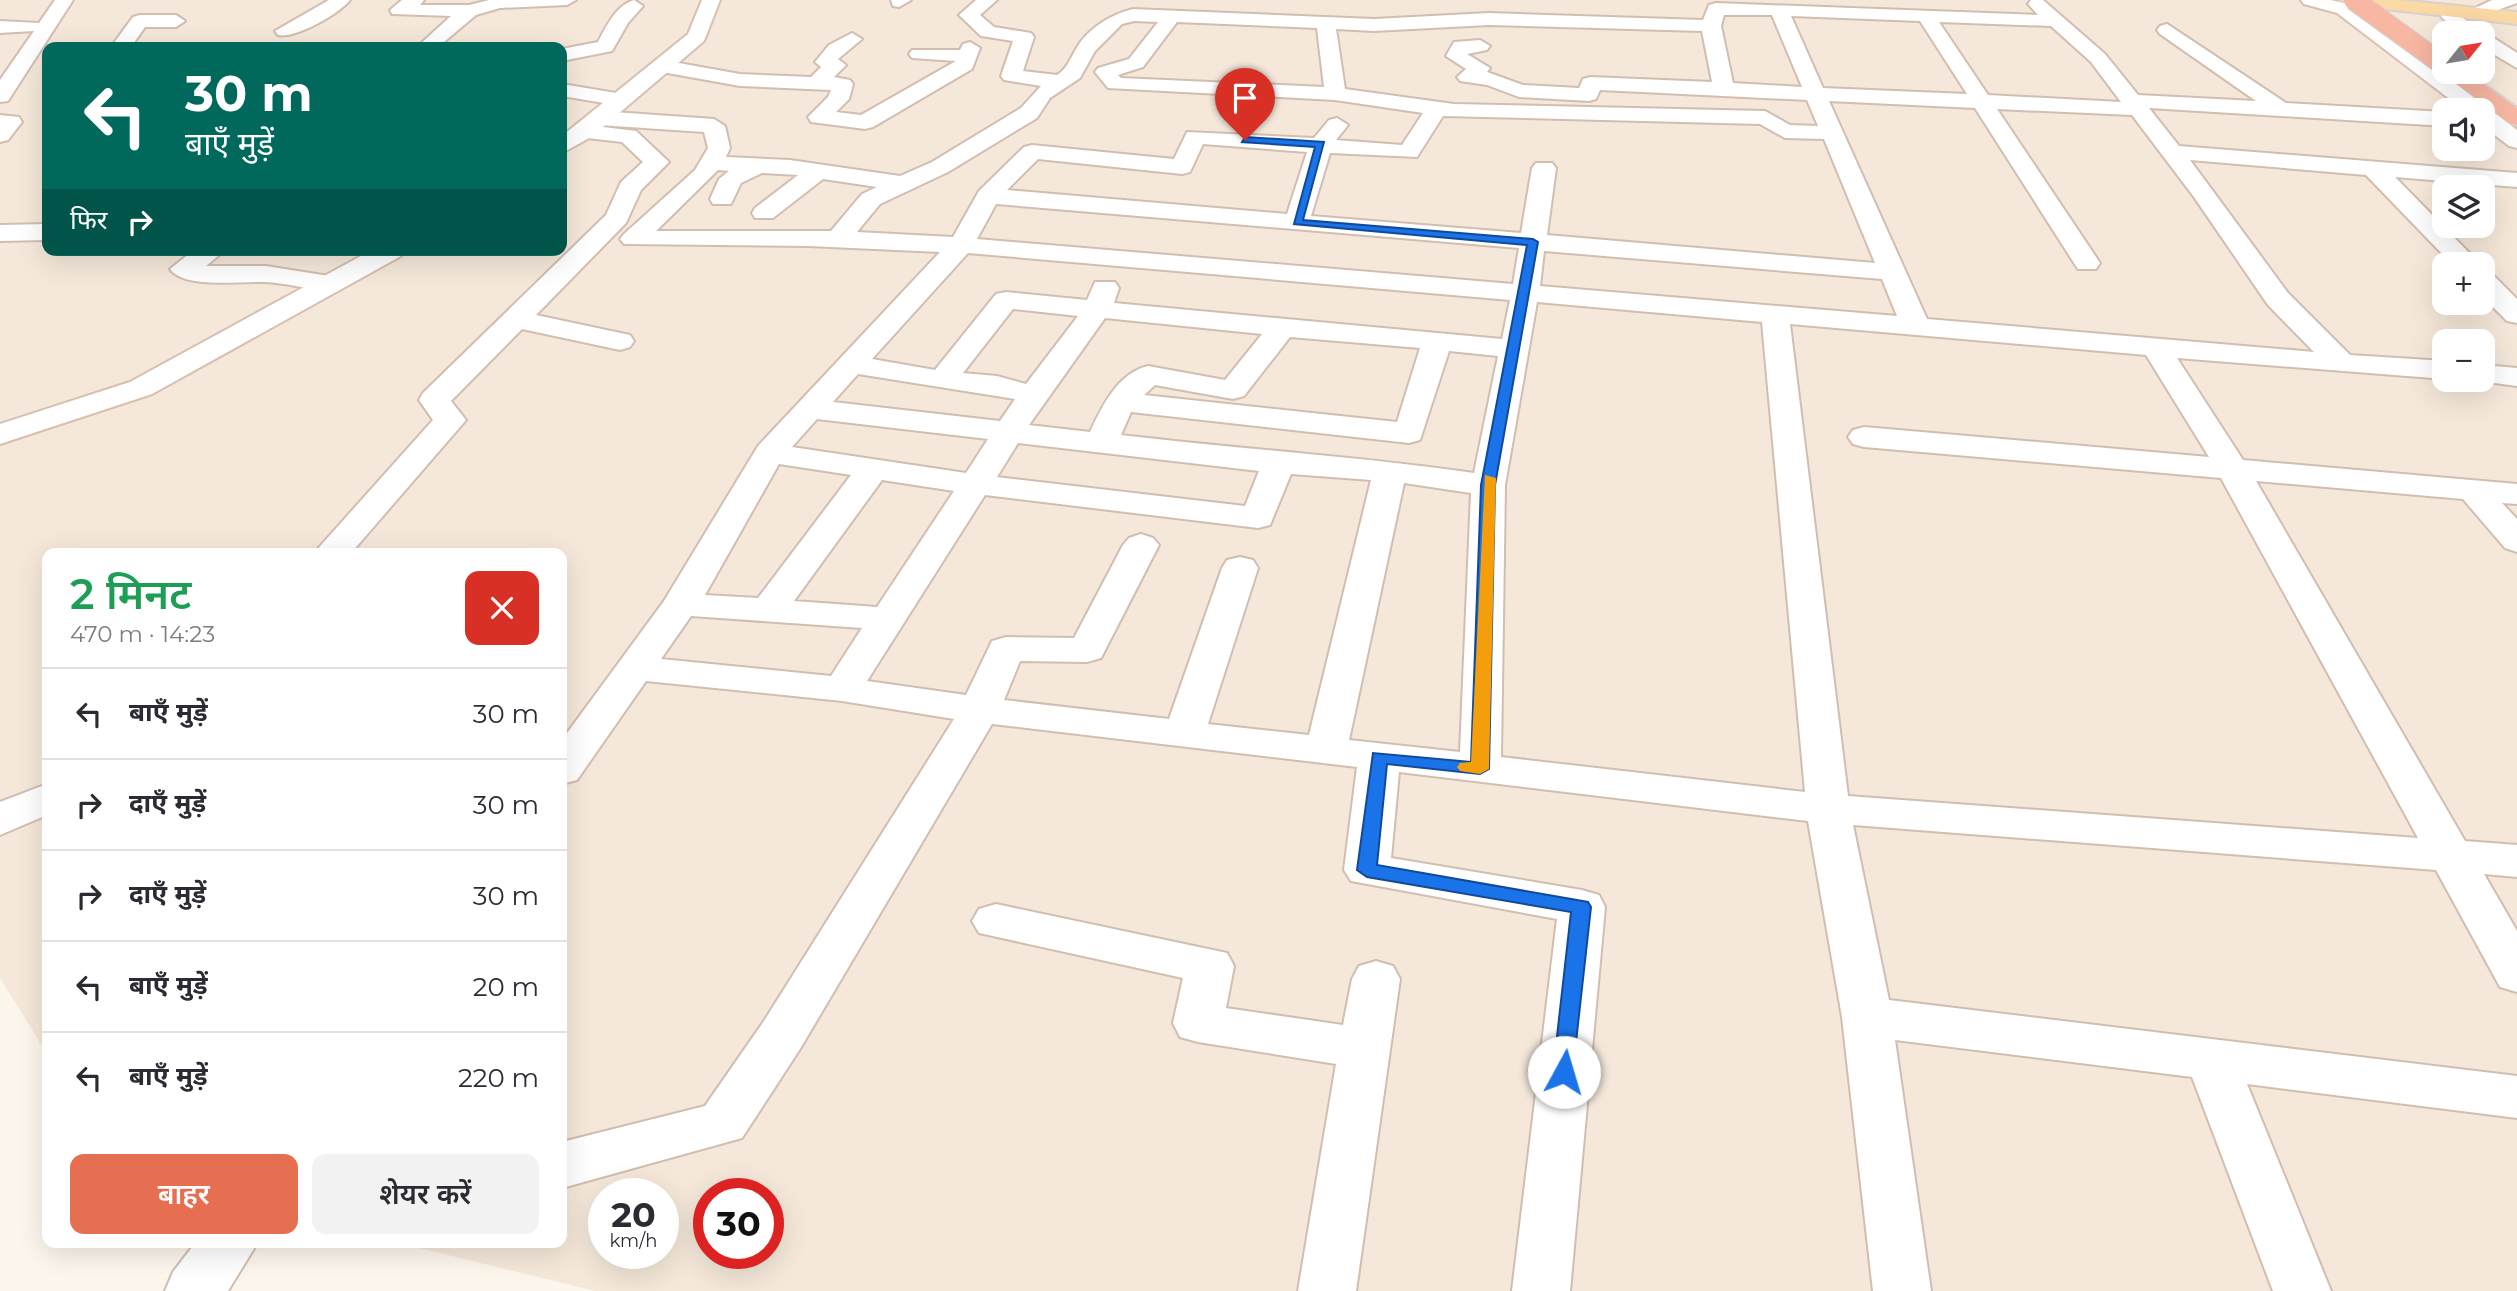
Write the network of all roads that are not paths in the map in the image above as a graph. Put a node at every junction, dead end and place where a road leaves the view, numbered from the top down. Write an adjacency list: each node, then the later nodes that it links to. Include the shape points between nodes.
1 (63, 0): 30 (street, via 48,8); 57 (street)
2 (341, 0): 34 (street)
3 (400, 0): 4 (street)
4 (414, 0): 19 (street, via 400,10)
5 (712, 0): 47 (street, via 697,37)
6 (988, 0): 51 (street, via 968,15 988,32 1024,37 1011,76)
7 (2033, 0): 27 (street)
8 (2310, 0): 15 (street)
9 (2383, 0): 20 (main road); 35 (highway)
10 (2427, 0): 20 (main road)
11 (2510, 0): 20 (street)
12 (559, 1): 16 (street); 19 (street, via 499,3)
13 (1446, 1): 25 (street)
14 (634, 3): 17 (street); 41 (street, via 605,47)
15 (2349, 3): 20 (main road); 42 (highway, bridge); 58 (street)
16 (588, 6)
17 (609, 6)
18 (1779, 10): 21 (street); 31 (street, via 1716,9); 55 (street)
19 (469, 11): 38 (street)
20 (2482, 13): 22 (main road); 24 (main road)
21 (1926, 16): 27 (street); 60 (street)
22 (2450, 16): 28 (street)
23 (1171, 17): 29 (street); 45 (street, via 1133,15 1115,20 1086,48); 48 (street, via 1136,62)
24 (2517, 17)
25 (1461, 20): 29 (street); 31 (street); 53 (street, via 1480,46 1461,46 1456,56 1480,68 1467,77 1491,79 1519,92 1589,95 1590,83)
26 (178, 21): 37 (street, via 140,21)
27 (2056, 21): 61 (street, via 2098,58)
28 (2457, 21)
29 (1326, 24): 56 (street)
30 (32, 26): 32 (street); 43 (street)
31 (1711, 26): 53 (street)
32 (0, 27)
33 (2167, 30): 63 (street)
34 (285, 31)
35 (2432, 34)
36 (852, 39): 50 (street, via 825,62 836,65)
37 (125, 42)
38 (433, 42)
39 (2496, 48): 44 (street)
40 (919, 54): 50 (street, via 969,52 965,65 893,100 865,122 818,117 838,99 843,84)
41 (567, 57)
42 (2432, 57)
43 (0, 61)
44 (2517, 62)
45 (1079, 63): 48 (street); 51 (street, via 1073,74)
46 (746, 65): 49 (street)
47 (662, 66): 49 (street); 59 (street)
48 (1105, 72): 56 (street, via 1115,84)
49 (728, 79): 50 (street)
50 (818, 81)
51 (1060, 82): 68 (street)
52 (2470, 84): 66 (highway)
53 (1723, 88): 55 (street)
54 (567, 91): 59 (street)
55 (1814, 92): 60 (street); 72 (street)
56 (1335, 94): 62 (street)
57 (0, 96)
58 (2462, 98)
59 (622, 100): 71 (street)
60 (1981, 101): 61 (street); 97 (street)
61 (2136, 105): 63 (street); 76 (street)
62 (1436, 109): 72 (street, via 1765,118 1784,131); 75 (street, via 1409,152)
63 (2281, 109): 65 (street)
64 (1346, 115): 75 (street)
65 (2432, 118)
66 (2517, 118)
67 (0, 122): 73 (street, via 11,122)
68 (1011, 124): 70 (street); 83 (street)
69 (2495, 125): 74 (street)
70 (1046, 129)
71 (581, 132): 77 (street, via 714,126 719,148); 105 (street, via 628,136 657,162 630,187 617,219)
72 (1832, 133): 98 (street)
73 (0, 135)
74 (2517, 141)
75 (1321, 144): 84 (street, via 1195,137 1182,167 1032,152); 87 (street)
76 (2173, 152): 80 (street); 112 (street, via 2278,299)
77 (710, 163): 78 (street); 90 (street, via 704,174 633,239)
78 (757, 166): 81 (street); 85 (street, via 731,179)
79 (1544, 168): 91 (street)
80 (2374, 169): 82 (street); 93 (street)
81 (818, 171): 83 (street); 86 (street)
82 (2517, 180)
83 (903, 184): 90 (street, via 872,199)
84 (988, 196): 87 (street); 92 (street)
85 (722, 199)
86 (764, 214)
87 (1297, 222): 91 (street)
88 (42, 232): 89 (street)
89 (0, 233)
90 (837, 240): 92 (street)
91 (1533, 242): 98 (street); 100 (street)
92 (961, 245): 96 (street); 113 (street)
93 (2455, 252)
94 (203, 256): 99 (street, via 183,269 200,274 266,274)
95 (381, 256): 99 (street)
96 (1117, 258): 100 (street); 102 (street)
97 (2087, 263)
98 (1892, 272): 106 (street)
99 (329, 284): 122 (street, via 141,388)
100 (1525, 293): 103 (street); 111 (street)
101 (2495, 293): 104 (street)
102 (1098, 308): 107 (street); 117 (street, via 1006,300); 118 (street)
103 (1775, 315): 106 (street); 150 (street)
104 (2517, 315)
105 (515, 319): 108 (street); 136 (street, via 434,400 450,420)
106 (1916, 327): 110 (street)
107 (1282, 328): 109 (street); 119 (street, via 1233,390 1148,374)
108 (620, 341)
109 (1437, 341): 111 (street); 119 (street, via 1409,433)
110 (2156, 347): 112 (street); 127 (street)
111 (1514, 349): 131 (street)
112 (2342, 363): 114 (street)
113 (851, 364): 117 (street); 120 (street)
114 (2432, 369)
115 (2495, 374): 116 (street)
116 (2517, 377)
117 (942, 380): 118 (street, via 997,385)
118 (1033, 395): 121 (street)
119 (1120, 402): 124 (street)
120 (810, 409): 121 (street); 125 (street)
121 (1009, 433): 124 (street); 130 (street)
122 (0, 434)
123 (1864, 437): 127 (street)
124 (1101, 443): 126 (street)
125 (769, 453): 128 (street); 138 (street)
126 (1278, 463): 129 (street); 130 (street, via 1258,518)
127 (2231, 467): 132 (street); 152 (street)
128 (873, 469): 130 (street); 139 (street)
129 (1390, 471): 131 (street); 145 (street)
130 (975, 484): 140 (street)
131 (1488, 485): 148 (street)
132 (2473, 490): 133 (street); 134 (street)
133 (2517, 494)
134 (2517, 541)
135 (1141, 545): 143 (street, via 1087,650 1006,649)
136 (336, 548)
137 (1240, 568): 144 (street)
138 (681, 604): 139 (street); 141 (street)
139 (771, 610): 140 (street)
140 (887, 619): 142 (street)
141 (634, 668): 142 (street); 147 (street)
142 (842, 689): 143 (street)
143 (980, 710): 144 (street); 161 (street, via 782,1035 723,1123)
144 (1184, 734): 145 (street)
145 (1326, 751): 146 (street)
146 (1379, 757): 148 (street); 163 (street, via 1367,870 1581,907)
147 (567, 763)
148 (1480, 769): 150 (street)
149 (42, 800): 151 (street)
150 (1828, 810): 152 (street); 157 (street)
151 (0, 820)
152 (2450, 855): 153 (street); 155 (street)
153 (2517, 861)
154 (996, 921): 158 (street, via 1210,966 1198,1023)
155 (2517, 974)
156 (1376, 979): 158 (street)
157 (1867, 1017): 159 (street); 164 (street)
158 (1364, 1048): 162 (street)
159 (2211, 1059): 160 (street); 165 (street)
160 (2517, 1097)
161 (567, 1164)
162 (1328, 1291)
163 (1541, 1291)
164 (1902, 1291)
165 (2302, 1291)

